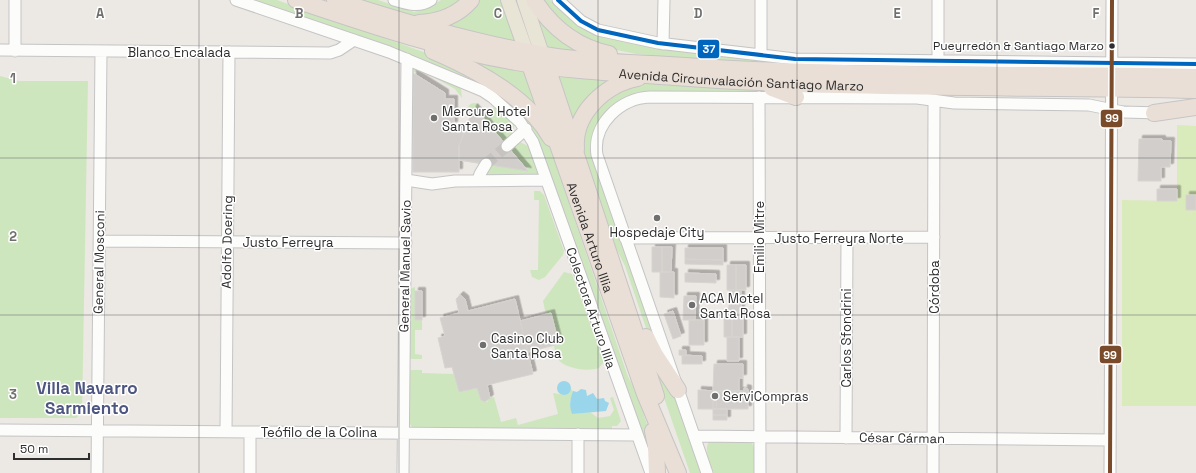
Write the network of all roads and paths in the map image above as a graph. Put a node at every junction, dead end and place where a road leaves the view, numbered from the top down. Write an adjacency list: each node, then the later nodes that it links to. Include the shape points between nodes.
1 (15, 0): 21 (street)
2 (236, 0): 18 (street, Colectora Arturo Illia)
3 (296, 0): 16 (highway, Avenida Circunvalación Santiago Marzo)
4 (335, 0): 17 (highway, Avenida Circunvalación Santiago Marzo)
5 (431, 0): 15 (street, via 418,5)
6 (471, 0): 17 (highway, via 461,9 440,20)
7 (508, 0): 25 (main road, Avenida Arturo Illia)
8 (524, 0): 27 (main road, Avenida Arturo Illia)
9 (534, 0): 29 (highway, via 556,28 576,42 620,56)
10 (558, 0): 19 (street, via 581,21 593,28)
11 (664, 0): 19 (street)
12 (761, 0): 24 (street)
13 (938, 0): 28 (street)
14 (1112, 0): 31 (street)
15 (400, 1)
16 (369, 24): 25 (highway, Avenida Circunvalación Santiago Marzo, via 462,51); 43 (highway, via 463,65 500,87 542,125)
17 (411, 24): 25 (highway, Avenida Circunvalación Santiago Marzo)
18 (354, 40): 23 (street, Blanco Encalada, via 330,53); 26 (street, Colectora Arturo Illia)
19 (664, 44): 24 (street)
20 (0, 50): 21 (street, Blanco Encalada)
21 (15, 50): 22 (street, Blanco Encalada)
22 (101, 51): 23 (street, Blanco Encalada); 52 (street, General Mosconi)
23 (229, 52): 53 (street, Adolfo Doering)
24 (761, 55): 28 (street, via 801,59)
25 (528, 58): 27 (highway, Avenida Circunvalación Santiago Marzo); 43 (highway, Avenida Arturo Illia)
26 (407, 59): 40 (street, Colectora Arturo Illia, via 487,93); 44 (street, General Manuel Savio)
27 (545, 61): 29 (highway, Avenida Circunvalación Santiago Marzo, via 574,58); 30 (highway, Avenida Circunvalación Santiago Marzo); 43 (highway, Avenida Arturo Illia)
28 (938, 61): 31 (street)
29 (698, 73): 30 (highway, Avenida Circunvalación Santiago Marzo); 31 (highway, Avenida Circunvalación Santiago Marzo, via 770,71); 34 (highway, via 775,89)
30 (668, 76): 43 (highway, via 628,80 610,88 598,98 584,115 576,135)
31 (1112, 76): 32 (highway, Avenida Circunvalación Santiago Marzo); 37 (street)
32 (1195, 76)
33 (759, 97): 34 (street); 49 (street, via 650,97 633,100 614,112 599,131 596,143 598,160); 50 (street, Emilio Mitre)
34 (796, 97): 35 (street)
35 (934, 100): 37 (street, via 954,104 1089,104); 48 (street, Córdoba)
36 (1196, 107): 38 (highway)
37 (1111, 109): 38 (street, via 1127,113); 68 (street)
38 (1154, 113): 39 (street)
39 (1196, 113)
40 (526, 129): 41 (street); 46 (street, Colectora Arturo Illia)
41 (507, 146)
42 (486, 164): 45 (street)
43 (574, 168): 47 (highway, Avenida Arturo Illia); 56 (highway, Avenida Arturo Illia)
44 (406, 180): 45 (street, via 432,177); 54 (street, General Manuel Savio)
45 (478, 180): 46 (street)
46 (546, 180): 63 (street, Colectora Arturo Illia)
47 (600, 225): 55 (highway, via 625,276 649,344); 75 (highway, Avenida Arturo Illia, via 652,382)
48 (934, 237): 51 (street, Justo Ferreyra Norte); 67 (street, Córdoba)
49 (625, 238): 50 (street, Justo Ferreyra Norte); 55 (street)
50 (759, 238): 51 (street, Justo Ferreyra Norte); 65 (street, Emilio Mitre)
51 (847, 238): 66 (street, Carlos Sfondrini)
52 (99, 241): 53 (street, Justo Ferreyra); 58 (street, General Mosconi)
53 (227, 242): 54 (street, Justo Ferreyra); 59 (street, Adolfo Doering)
54 (406, 243): 61 (street, General Manuel Savio)
55 (678, 390): 64 (street)
56 (645, 394): 74 (highway, via 656,443); 75 (highway, Avenida Arturo Illia)
57 (0, 430): 58 (street, Teófilo de la Colina)
58 (97, 431): 59 (street, Teófilo de la Colina); 69 (street, General Mosconi)
59 (226, 432): 60 (street, Teófilo de la Colina)
60 (250, 432): 61 (street, Teófilo de la Colina); 70 (street)
61 (404, 433): 62 (street, Teófilo de la Colina); 71 (street, General Manuel Savio)
62 (578, 434): 63 (street, Teófilo de la Colina); 72 (street)
63 (637, 435): 73 (street, Colectora Arturo Illia)
64 (694, 436): 65 (street, César Cárman); 76 (street)
65 (760, 437): 66 (street, César Cárman); 77 (street, Emilio Mitre)
66 (846, 438): 67 (street, César Cárman)
67 (933, 438): 68 (street, César Cárman); 78 (street, Córdoba)
68 (1110, 440): 79 (street)
69 (97, 473)
70 (250, 473)
71 (403, 473)
72 (578, 473)
73 (651, 473)
74 (657, 473)
75 (678, 473)
76 (707, 473)
77 (760, 473)
78 (933, 473)
79 (1110, 473)

